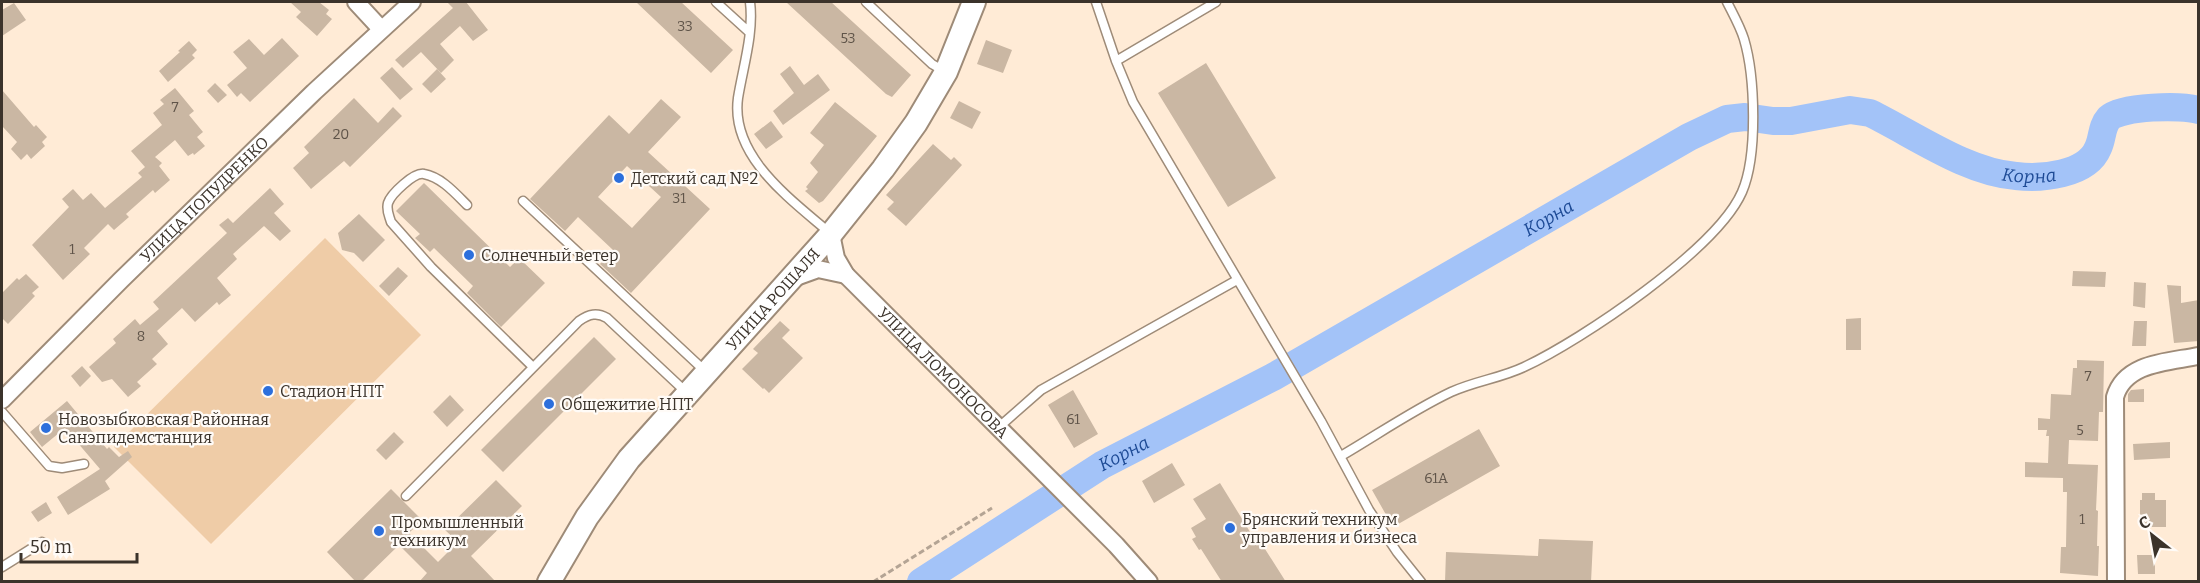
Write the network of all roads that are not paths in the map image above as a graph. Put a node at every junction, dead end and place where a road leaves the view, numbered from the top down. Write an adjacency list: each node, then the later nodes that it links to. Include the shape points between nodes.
1 (356, 2): 10 (street)
2 (412, 2): 10 (street, УЛИЦА ПОПУДРЕНКО)
3 (716, 2): 11 (lane)
4 (750, 2): 11 (lane)
5 (866, 2): 13 (lane)
6 (974, 2): 13 (main road, УЛИЦА РОШАЛЯ)
7 (1096, 2): 12 (lane)
8 (1216, 2): 12 (lane)
9 (1727, 2): 27 (lane, via 1744,39 1752,97 1751,155 1742,191 1733,207 1699,244 1597,325 1507,374 1448,393)
10 (381, 29): 24 (street, УЛИЦА ПОПУДРЕНКО)
11 (749, 32): 16 (lane, via 737,107 746,144 763,171)
12 (1116, 61): 18 (lane, via 1133,102)
13 (946, 72): 16 (main road, УЛИЦА РОШАЛЯ, via 899,146)
14 (523, 201): 22 (lane)
15 (467, 204): 21 (lane, via 440,181 416,174 390,199 388,213 391,222 431,267)
16 (831, 234): 17 (street, УЛИЦА ЛОМОНОСОВА, via 836,258); 19 (main road, УЛИЦА РОШАЛЯ)
17 (846, 275): 19 (street, via 818,269); 26 (street, УЛИЦА ЛОМОНОСОВА)
18 (1237, 280): 26 (lane, via 1041,390); 27 (lane)
19 (787, 281): 22 (main road, УЛИЦА РОШАЛЯ)
20 (2199, 356): 35 (street, via 2141,369 2122,381 2115,397)
21 (533, 367): 23 (lane, via 579,321 601,314); 29 (lane)
22 (706, 372): 23 (main road, УЛИЦА РОШАЛЯ)
23 (687, 393): 32 (main road, УЛИЦА РОШАЛЯ, via 608,486)
24 (2, 400)
25 (2, 412): 28 (lane, via 49,466)
26 (999, 427): 33 (street, УЛИЦА ЛОМОНОСОВА)
27 (1341, 456): 34 (lane, via 1385,536)
28 (84, 464)
29 (406, 496)
30 (42, 542): 31 (lane)
31 (2, 567)
32 (549, 582)
33 (1149, 582)
34 (1421, 582)
35 (2116, 582)

